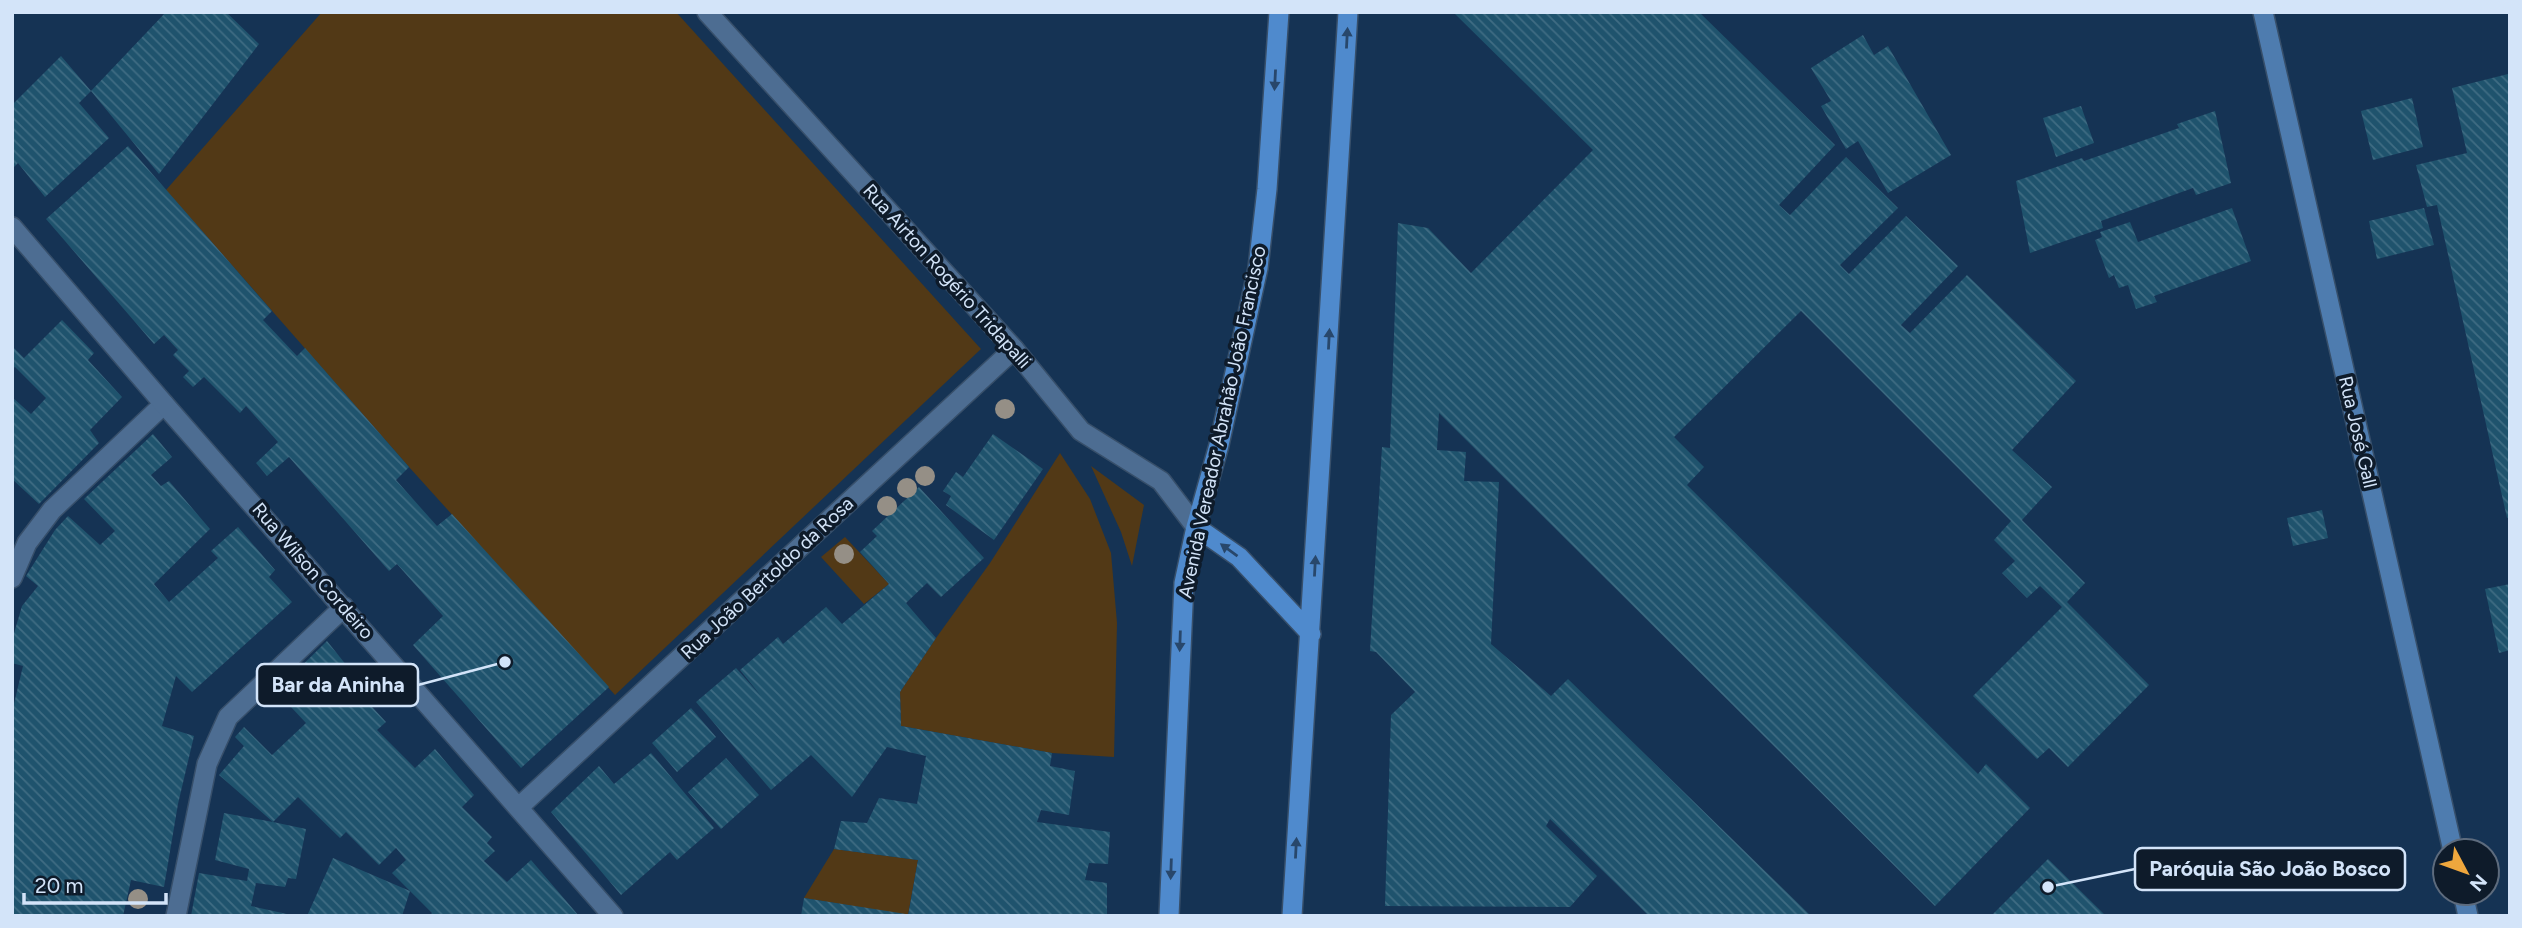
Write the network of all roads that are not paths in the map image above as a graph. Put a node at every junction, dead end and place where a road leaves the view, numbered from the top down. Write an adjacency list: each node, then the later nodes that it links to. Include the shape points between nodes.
1 (707, 12): 6 (street, Rua Airton Rogério Tridapalli)
2 (1279, 12): 8 (main road, Avenida Vereador Abrahão João Francisco, one-way to 8, via 1258,268)
3 (1348, 12): 11 (main road, one-way to 3)
4 (2263, 12): 13 (main road, Rua José Gall)
5 (12, 227): 7 (street, Rua Wilson Cordeiro)
6 (1014, 349): 8 (street, Rua Airton Rogério Tridapalli, via 1081,431 1161,481); 12 (street, Rua João Bertoldo da Rosa)
7 (164, 404): 9 (street, via 52,510 27,543); 10 (street, Rua Wilson Cordeiro)
8 (1196, 527): 11 (main road, one-way to 8, via 1239,557); 16 (main road, Avenida Vereador Abrahão João Francisco, one-way to 16, via 1181,626)
9 (12, 578)
10 (344, 607): 12 (street, Rua Wilson Cordeiro); 14 (street, via 228,718 207,764)
11 (1311, 634): 17 (main road, one-way to 11)
12 (519, 807): 15 (street, Rua Wilson Cordeiro)
13 (2450, 837)
14 (176, 916)
15 (613, 916)
16 (1169, 916)
17 (1292, 916)

